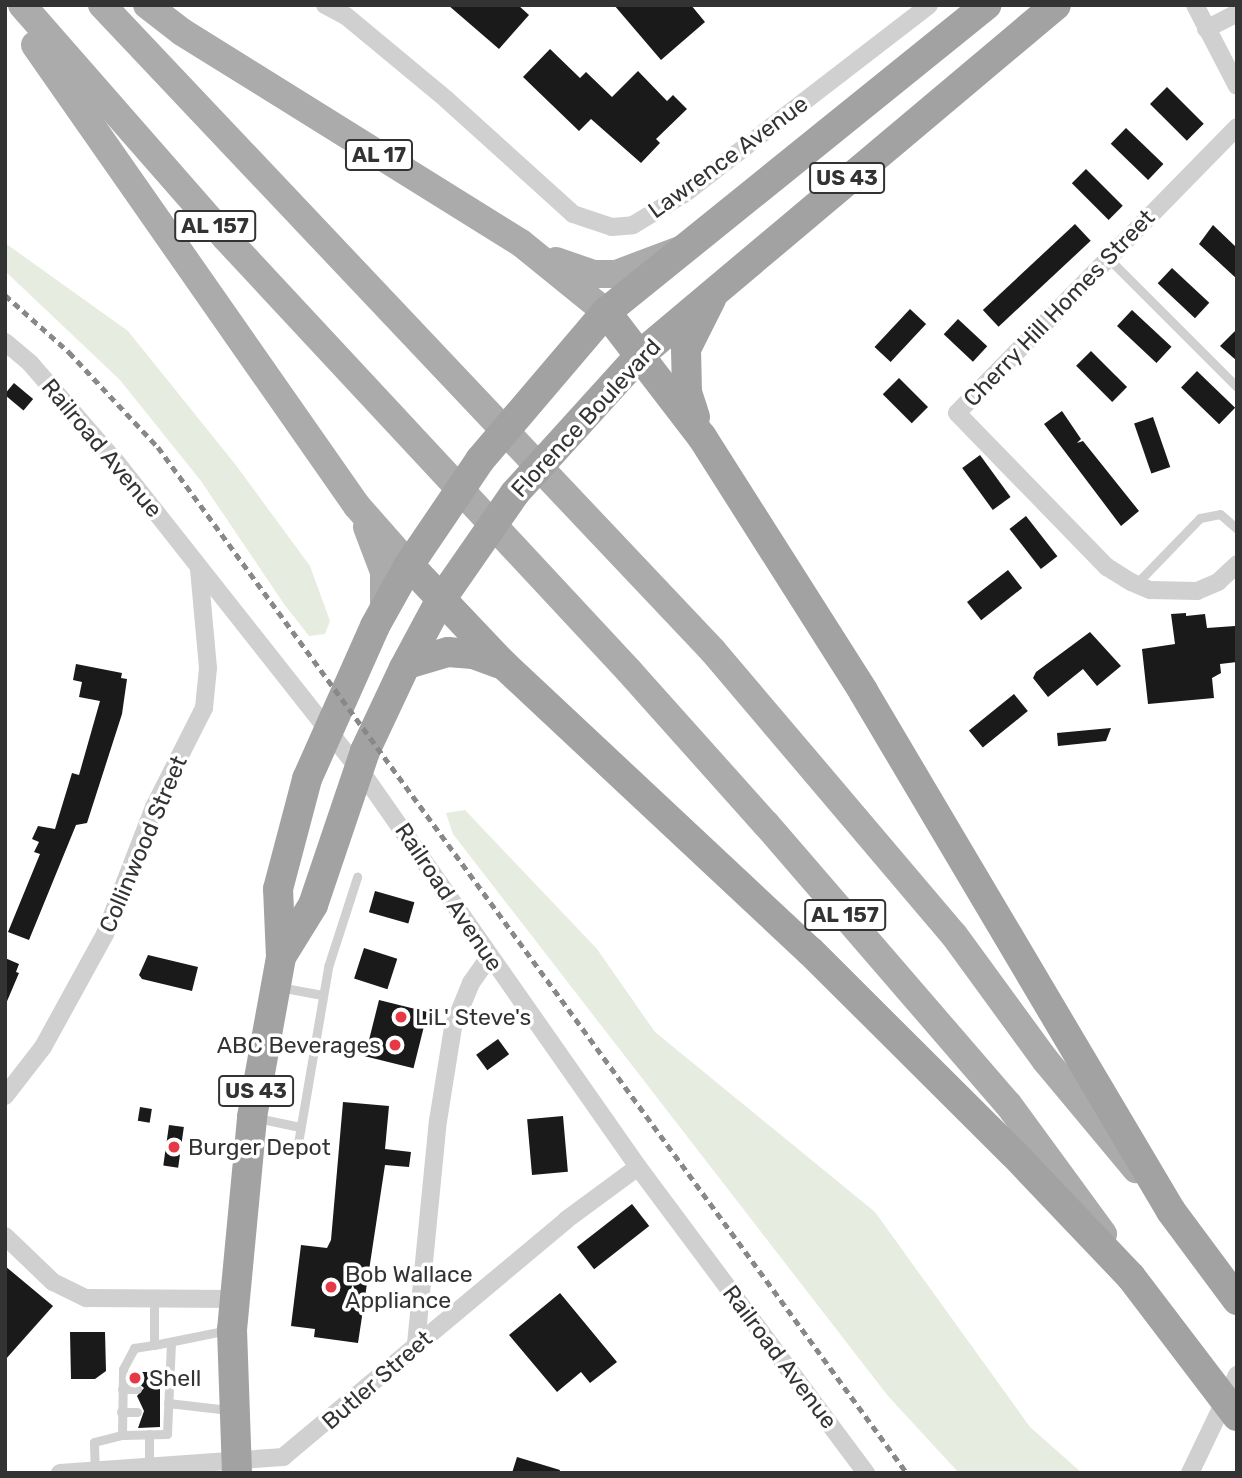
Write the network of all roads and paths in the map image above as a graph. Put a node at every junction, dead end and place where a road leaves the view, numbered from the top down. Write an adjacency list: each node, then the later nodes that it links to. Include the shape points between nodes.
1 (8, 5): 23 (main road)
2 (22, 5): 45 (main road, AL 157, via 225,237 766,824 1008,1104)
3 (102, 5): 43 (main road, AL 157, via 713,651 954,936 1046,1061)
4 (147, 5): 14 (main road, AL 17, via 182,32)
5 (326, 5): 6 (street, Lawrence Avenue, via 346,16 447,100 573,214 612,227 633,225 684,194)
6 (929, 5)
7 (987, 5): 15 (highway, Florence Boulevard / US 43)
8 (1056, 5): 17 (highway, Florence Boulevard / US 43)
9 (1195, 5): 11 (street)
10 (1237, 13): 11 (street)
11 (1206, 29): 12 (street)
12 (1237, 86)
13 (1237, 127): 16 (street, Cherry Hill Homes Street)
14 (521, 243): 15 (main road, via 593,274 616,274); 18 (main road, AL 17)
15 (686, 247): 18 (highway, Florence Boulevard / US 43)
16 (1108, 258): 21 (lane); 28 (street, Cherry Hill Homes Street, via 957,413 1107,567)
17 (718, 285): 20 (highway, Florence Boulevard / US 43); 22 (highway, via 686,349 687,393)
18 (606, 312): 20 (highway, AL 17); 26 (highway, Florence Boulevard / US 43, via 480,460)
19 (5, 342): 27 (street, Railroad Avenue, via 30,363 117,463)
20 (641, 354): 22 (highway); 29 (highway, Florence Boulevard / US 43, via 515,493)
21 (1237, 387)
22 (702, 437): 43 (highway, via 877,715)
23 (357, 506): 26 (main road); 30 (main road, via 384,572)
24 (1237, 529): 28 (lane, via 1220,514 1200,518)
25 (1237, 564): 28 (street, Cherry Hill Homes Street, via 1218,582 1197,591 1150,590)
26 (409, 565): 29 (highway); 30 (highway, Florence Boulevard / US 43)
27 (200, 569): 35 (street, Railroad Avenue, via 373,787); 38 (street, Collinwood Street, via 208,668 204,708 154,807 105,934 43,1047)
28 (1136, 584)
29 (440, 601): 31 (highway, Florence Boulevard / US 43); 32 (highway)
30 (379, 618): 34 (highway, Florence Boulevard / US 43, via 307,779 278,889)
31 (406, 666): 32 (highway, via 448,652 472,654); 34 (highway, Florence Boulevard / US 43, via 365,751 313,905)
32 (504, 666): 45 (highway, via 810,951)
33 (357, 877): 37 (lane)
34 (281, 957): 36 (highway, Florence Boulevard / US 43)
35 (489, 957): 42 (street, Railroad Avenue); 51 (street, via 471,983 453,1027 438,1121)
36 (274, 986): 37 (lane); 39 (highway, Florence Boulevard / US 43)
37 (322, 995): 40 (lane)
38 (5, 1096)
39 (252, 1117): 40 (lane); 46 (highway, Florence Boulevard / US 43)
40 (300, 1127): 41 (lane)
41 (296, 1155)
42 (638, 1167): 51 (street, Butler Street); 67 (street, Railroad Avenue)
43 (1171, 1211): 47 (highway, AL 157)
44 (5, 1236): 48 (street, via 52,1282 72,1292 86,1298)
45 (1131, 1277): 60 (highway, AL 157)
46 (234, 1299): 48 (street); 49 (highway, Florence Boulevard / US 43)
47 (1237, 1300)
48 (154, 1301): 52 (lane)
49 (232, 1330): 50 (lane); 57 (highway, Florence Boulevard / US 43)
50 (171, 1343): 52 (lane); 56 (lane)
51 (415, 1344): 64 (street, Butler Street, via 283,1457)
52 (154, 1345): 54 (lane, via 134,1348 123,1369)
53 (1237, 1375): 68 (street)
54 (122, 1389): 55 (lane); 58 (lane)
55 (137, 1389)
56 (166, 1409): 57 (lane); 61 (lane, via 167,1434)
57 (234, 1411): 64 (highway, Florence Boulevard / US 43)
58 (121, 1412): 59 (lane); 62 (lane)
59 (138, 1412)
60 (1237, 1416)
61 (149, 1434): 62 (lane); 63 (lane)
62 (122, 1436): 65 (lane, via 94,1442)
63 (149, 1466): 64 (street, Butler Street); 65 (street, Butler Street)
64 (236, 1468)
65 (95, 1471): 66 (street, Butler Street)
66 (60, 1473)
67 (866, 1473)
68 (1190, 1473)

